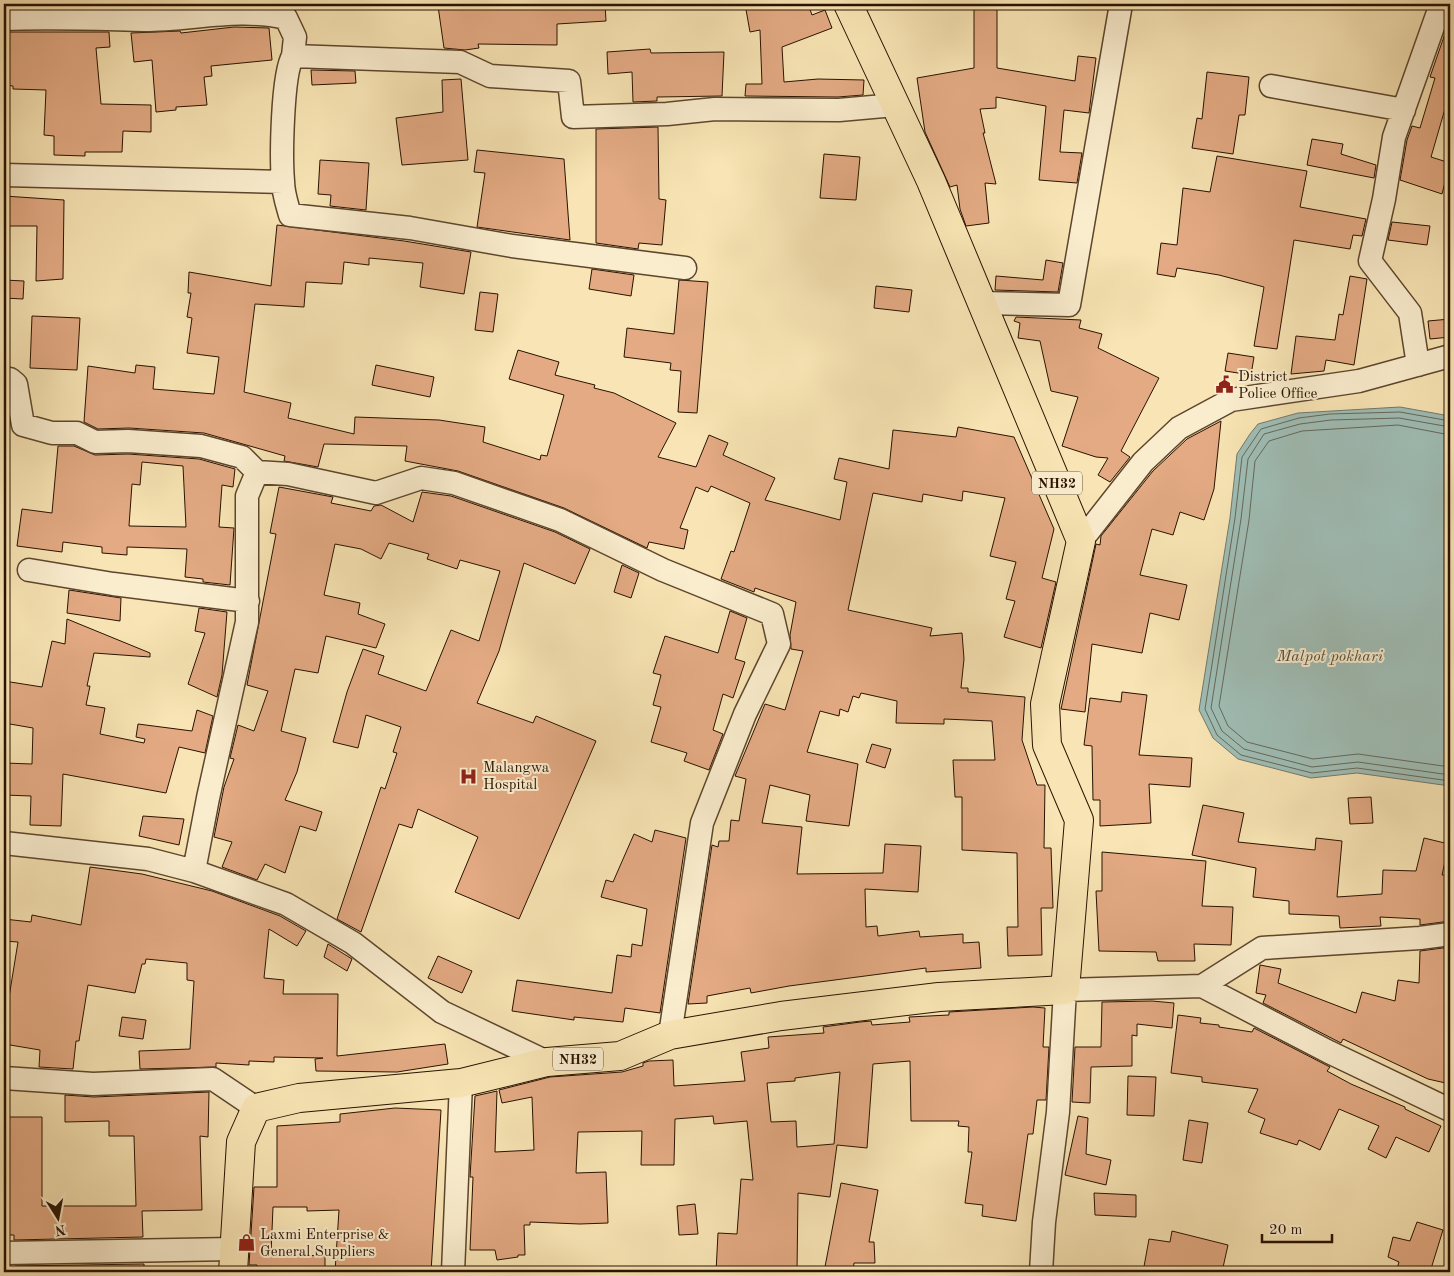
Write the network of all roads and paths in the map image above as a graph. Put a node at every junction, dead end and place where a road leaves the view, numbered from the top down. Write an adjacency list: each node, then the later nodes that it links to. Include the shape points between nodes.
1 (848, 4): 8 (main road, NH32)
2 (1121, 4): 13 (street, via 1068,305)
3 (1441, 4): 9 (street)
4 (145, 12): 5 (street, via 108,18); 6 (street, via 263,12 286,18 295,38)
5 (4, 19)
6 (294, 56): 8 (street, via 460,62 490,76 569,81 573,117 715,109 839,110); 11 (street, via 285,86)
7 (1271, 86): 9 (street)
8 (895, 105): 13 (main road, NH32)
9 (1404, 110): 15 (street, via 1394,137 1370,261 1410,314)
10 (4, 175): 11 (street)
11 (283, 182): 12 (street, via 290,215 410,228 512,246)
12 (686, 268)
13 (982, 302): 18 (main road, NH32)
14 (1450, 356): 15 (street)
15 (1418, 365): 18 (street, via 1360,381 1231,400 1179,428 1143,462)
16 (4, 378): 17 (street, via 16,384 23,426 52,433 77,433 95,442 201,446 242,457)
17 (257, 472): 20 (street, via 246,496); 26 (street, via 288,474 376,493 421,478 454,483 560,520 663,570 772,614 779,644 745,714 702,824)
18 (1081, 541): 25 (main road, via 1045,704 1047,745 1079,820)
19 (29, 570): 20 (street)
20 (248, 601): 22 (street, via 239,663)
21 (4, 843): 22 (street, via 148,859)
22 (194, 871): 27 (street, via 286,904 353,943 442,1012)
23 (1450, 934): 24 (street, via 1262,948)
24 (1202, 986): 25 (street); 31 (street)
25 (1065, 990): 26 (main road, NH32, via 939,996 781,1016); 35 (street, via 1058,1112)
26 (670, 1035): 27 (main road, NH32, via 620,1056)
27 (547, 1062): 29 (main road, NH32)
28 (4, 1078): 30 (street, via 93,1084 213,1079)
29 (461, 1083): 30 (main road, NH32, via 300,1098); 34 (street)
30 (256, 1108): 33 (main road, via 241,1142)
31 (1450, 1110)
32 (4, 1253): 33 (street)
33 (233, 1261)
34 (453, 1272)
35 (1041, 1272)

